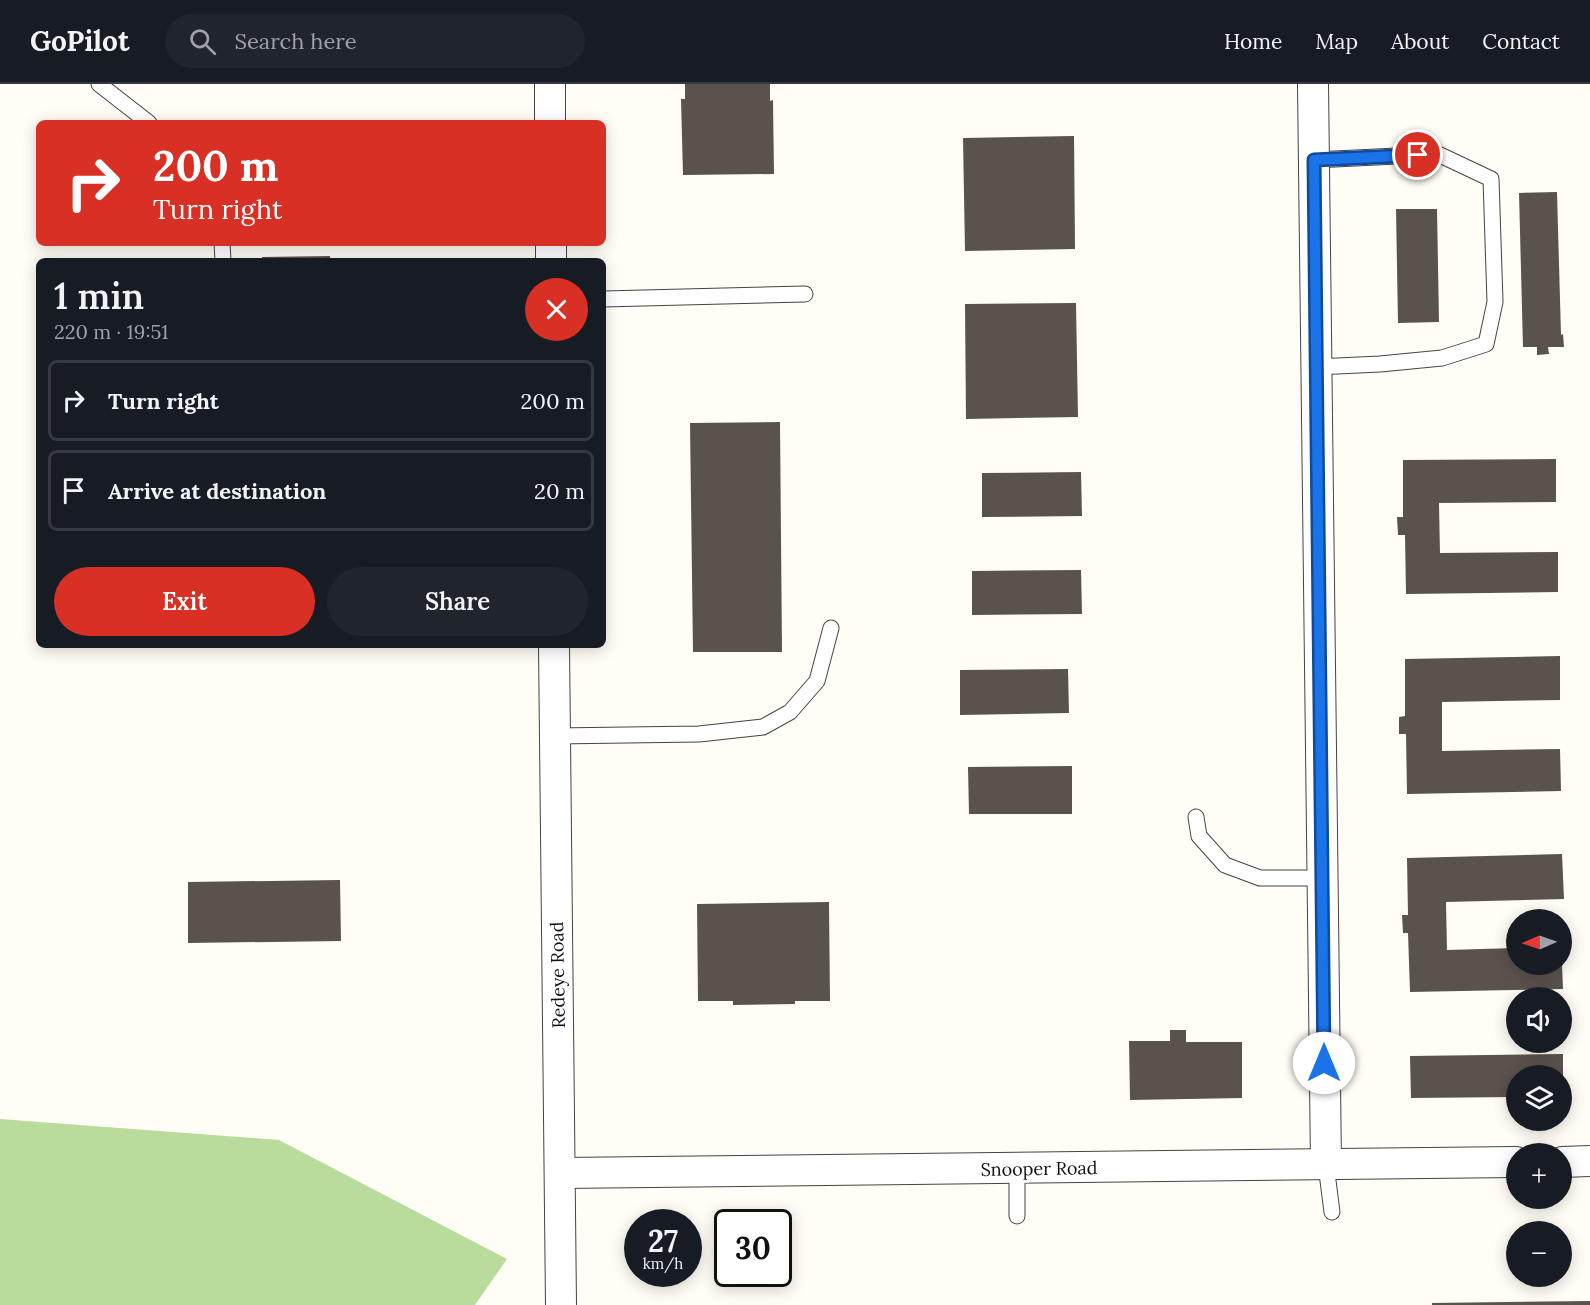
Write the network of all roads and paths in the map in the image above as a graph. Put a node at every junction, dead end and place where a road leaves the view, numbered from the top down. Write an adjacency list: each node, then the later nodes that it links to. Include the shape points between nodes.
1 (99, 84): 4 (lane)
2 (550, 84): 5 (street)
3 (1313, 84): 6 (street)
4 (145, 120)
5 (550, 120)
6 (1314, 160): 9 (street); 9 (lane, via 1438,154 1491,179 1495,302 1486,344 1442,358)
7 (805, 294): 8 (lane)
8 (606, 299)
9 (1316, 367): 14 (street)
10 (831, 628): 12 (lane, via 817,681 790,712 763,728 699,734)
11 (554, 648): 12 (street, Redeye Road)
12 (555, 736): 20 (street, Redeye Road)
13 (1196, 817): 14 (lane, via 1199,836 1225,865 1260,878)
14 (1322, 878): 18 (street)
15 (1572, 1161): 16 (street)
16 (1590, 1161)
17 (1506, 1162): 18 (street, Snooper Road)
18 (1326, 1165): 19 (street, Snooper Road); 21 (lane)
19 (1017, 1169): 20 (street, Snooper Road); 22 (lane)
20 (561, 1173): 23 (street, Redeye Road)
21 (1332, 1212)
22 (1017, 1216)
23 (561, 1305)

